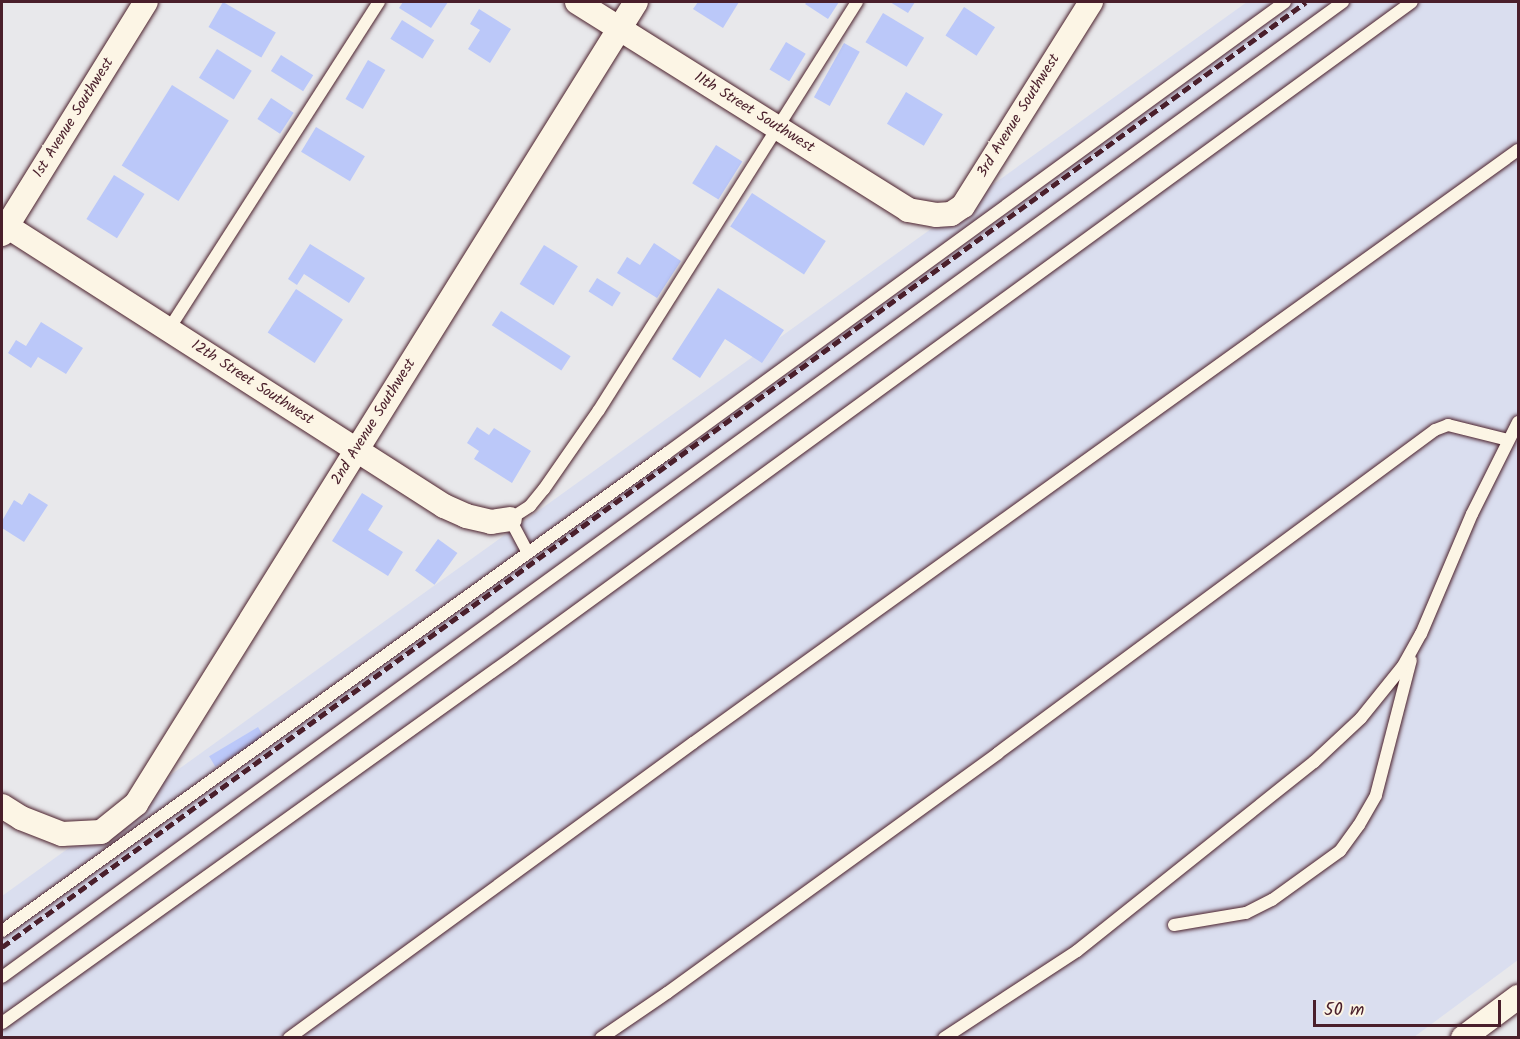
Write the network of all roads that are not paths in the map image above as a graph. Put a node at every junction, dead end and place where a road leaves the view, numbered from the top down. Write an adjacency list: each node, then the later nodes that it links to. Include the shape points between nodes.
1 (146, 2): 14 (street, 1st Avenue Southwest)
2 (379, 2): 15 (lane)
3 (577, 2): 10 (street, 11th Street Southwest)
4 (636, 2): 10 (street, 2nd Avenue Southwest)
5 (857, 2): 11 (lane)
6 (1091, 2): 13 (street, 3rd Avenue Southwest, via 963,206 951,214)
7 (1285, 2): 20 (lane)
8 (1343, 2): 26 (lane)
9 (1412, 2): 28 (lane, via 513,657)
10 (619, 28): 11 (street, 11th Street Southwest); 18 (street, 2nd Avenue Southwest)
11 (778, 128): 13 (street, 11th Street Southwest, via 908,210); 19 (lane, via 564,461 530,506)
12 (1518, 150): 29 (lane)
13 (936, 215)
14 (3, 227): 15 (street, 12th Street Southwest)
15 (169, 329): 18 (street, 12th Street Southwest)
16 (1518, 422): 17 (lane)
17 (1508, 440): 21 (lane); 30 (lane, via 1448,425 1435,430 998,753)
18 (356, 451): 19 (street, 12th Street Southwest, via 466,516 491,522); 23 (street, 2nd Avenue Southwest, via 136,804)
19 (510, 519): 20 (lane)
20 (528, 553): 23 (lane)
21 (1421, 634): 24 (lane, via 1397,706 1376,795 1340,851 1272,900 1246,913); 31 (lane, via 1381,696 1314,762 1077,951)
22 (2, 806): 23 (street, via 62,834)
23 (108, 840): 25 (lane)
24 (1174, 925)
25 (2, 931)
26 (2, 977)
27 (1518, 997): 32 (street)
28 (2, 1023)
29 (289, 1038)
30 (601, 1038)
31 (944, 1038)
32 (1462, 1038)

